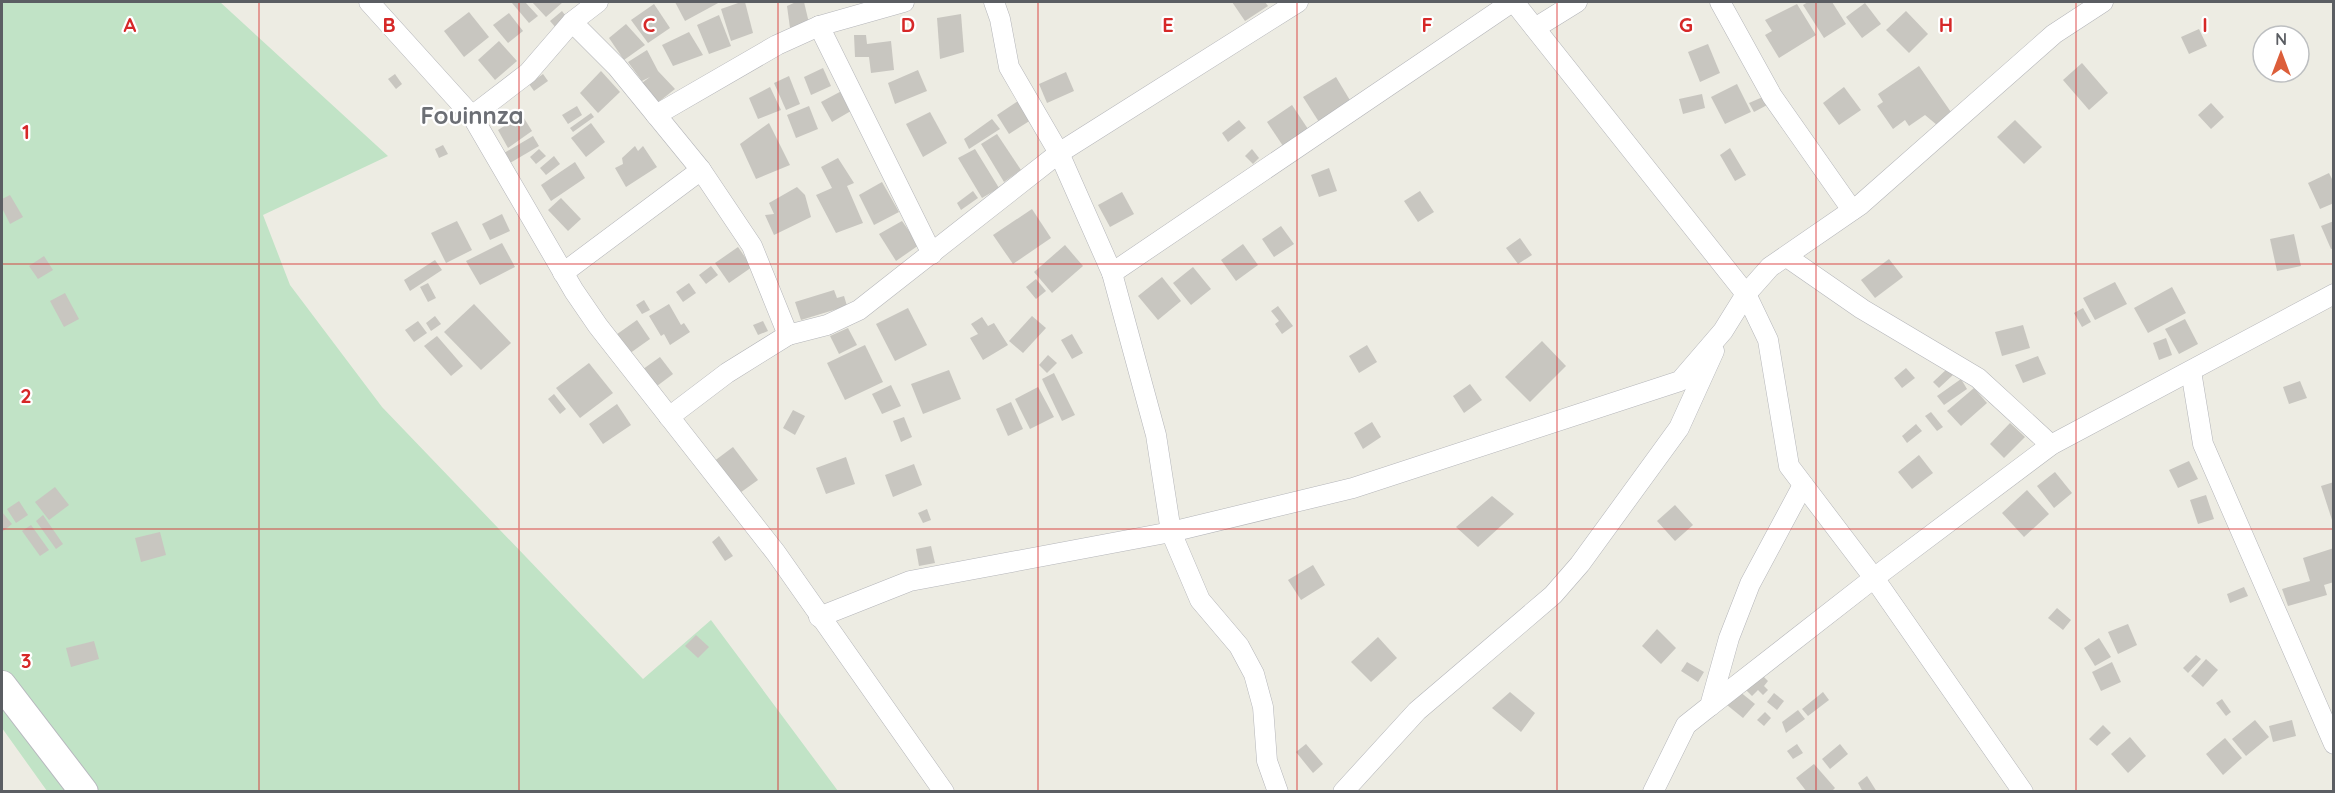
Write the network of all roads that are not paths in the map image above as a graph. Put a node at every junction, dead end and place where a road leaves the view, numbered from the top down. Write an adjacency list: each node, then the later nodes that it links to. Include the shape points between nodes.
1 (369, 2): 14 (street)
2 (598, 2): 10 (street)
3 (904, 2): 11 (street)
4 (994, 2): 15 (street, via 1009,67)
5 (1298, 2): 15 (street)
6 (1513, 2): 12 (street); 21 (street)
7 (1577, 2): 12 (street)
8 (1720, 2): 17 (street, via 1772,96)
9 (2103, 2): 17 (street, via 2054,34)
10 (572, 22): 13 (street); 14 (street, via 528,73)
11 (819, 26): 13 (street, via 777,45); 18 (street)
12 (1535, 28): 22 (street)
13 (656, 115): 16 (street)
14 (472, 116): 20 (street)
15 (1059, 153): 18 (street); 21 (street)
16 (701, 170): 20 (street); 25 (street, via 749,240)
17 (1852, 210): 19 (street)
18 (932, 254): 25 (street, via 848,316)
19 (1787, 257): 22 (street, via 1770,267); 28 (street, via 1862,309 1978,378)
20 (563, 273): 27 (street, via 597,326)
21 (1112, 273): 30 (street, via 1156,435)
22 (1746, 294): 24 (street); 29 (street, via 1768,340 1789,466)
23 (2334, 294): 26 (street)
24 (1723, 331): 30 (street, via 1680,381 1353,488); 39 (street, via 1680,428 1580,564 1553,596 1417,711)
25 (788, 335): 27 (street, via 727,373)
26 (2191, 371): 28 (street); 35 (street, via 2203,444)
27 (669, 417): 32 (street, via 776,553)
28 (2052, 445): 31 (street)
29 (1803, 485): 31 (street); 34 (street, via 1750,584 1729,638)
30 (1170, 532): 32 (street, via 909,581); 38 (street, via 1200,600 1239,646 1254,674 1263,707 1267,761)
31 (1874, 578): 34 (street); 41 (street)
32 (819, 617): 37 (street)
33 (2, 685): 36 (main road)
34 (1710, 706): 40 (street, via 1686,725)
35 (2334, 744)
36 (84, 792)
37 (944, 792)
38 (1278, 792)
39 (1343, 792)
40 (1653, 792)
41 (2023, 792)

